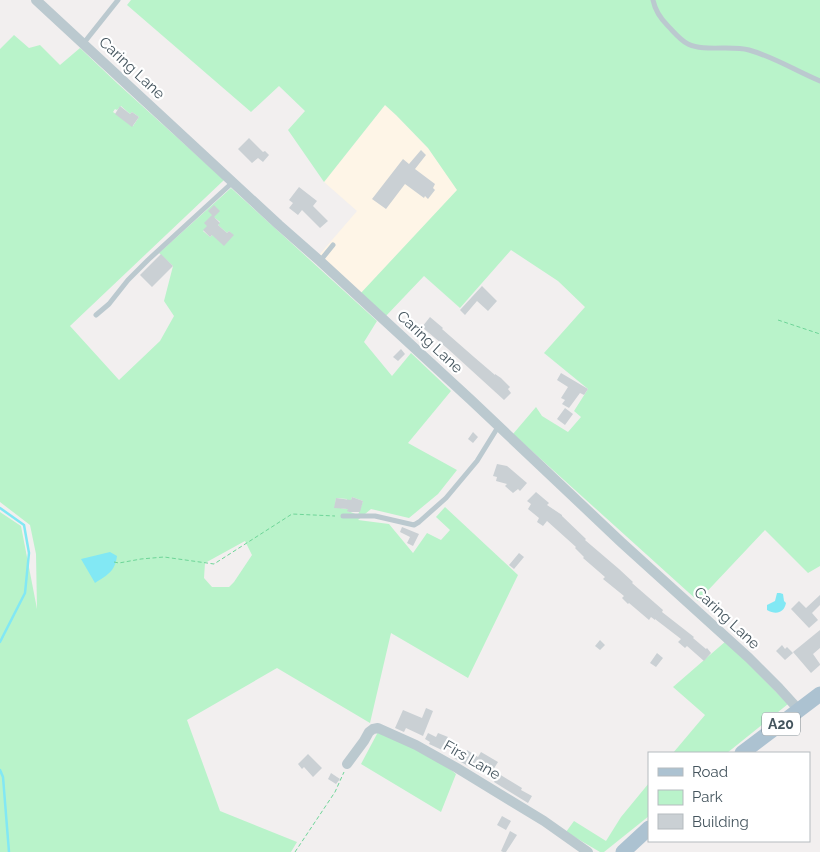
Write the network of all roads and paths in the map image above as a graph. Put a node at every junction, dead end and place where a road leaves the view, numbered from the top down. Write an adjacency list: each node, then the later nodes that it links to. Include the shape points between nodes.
1 (36, 0): 4 (street, Caring Lane)
2 (118, 0): 4 (lane)
3 (652, 0): 5 (lane, via 665,23 690,45 748,50)
4 (84, 44): 6 (street, Caring Lane)
5 (820, 81)
6 (234, 182): 8 (street, Caring Lane); 9 (lane, via 142,266)
7 (333, 245): 8 (lane)
8 (320, 261): 12 (street, Caring Lane)
9 (96, 315)
10 (778, 320): 11 (path)
11 (820, 334)
12 (499, 426): 13 (lane, via 477,461 446,498 419,522 406,524 375,516); 16 (street, Caring Lane, via 749,658)
13 (342, 516): 14 (path, via 292,514 214,564 164,557)
14 (114, 562)
15 (820, 694): 16 (main road, A20)
16 (799, 710): 17 (main road, A20)
17 (743, 752)
18 (347, 764): 20 (path, via 335,792); 21 (street, Firs Lane, via 369,732 378,728 458,768)
19 (648, 829): 22 (main road)
20 (295, 852)
21 (588, 852)
22 (624, 852)

